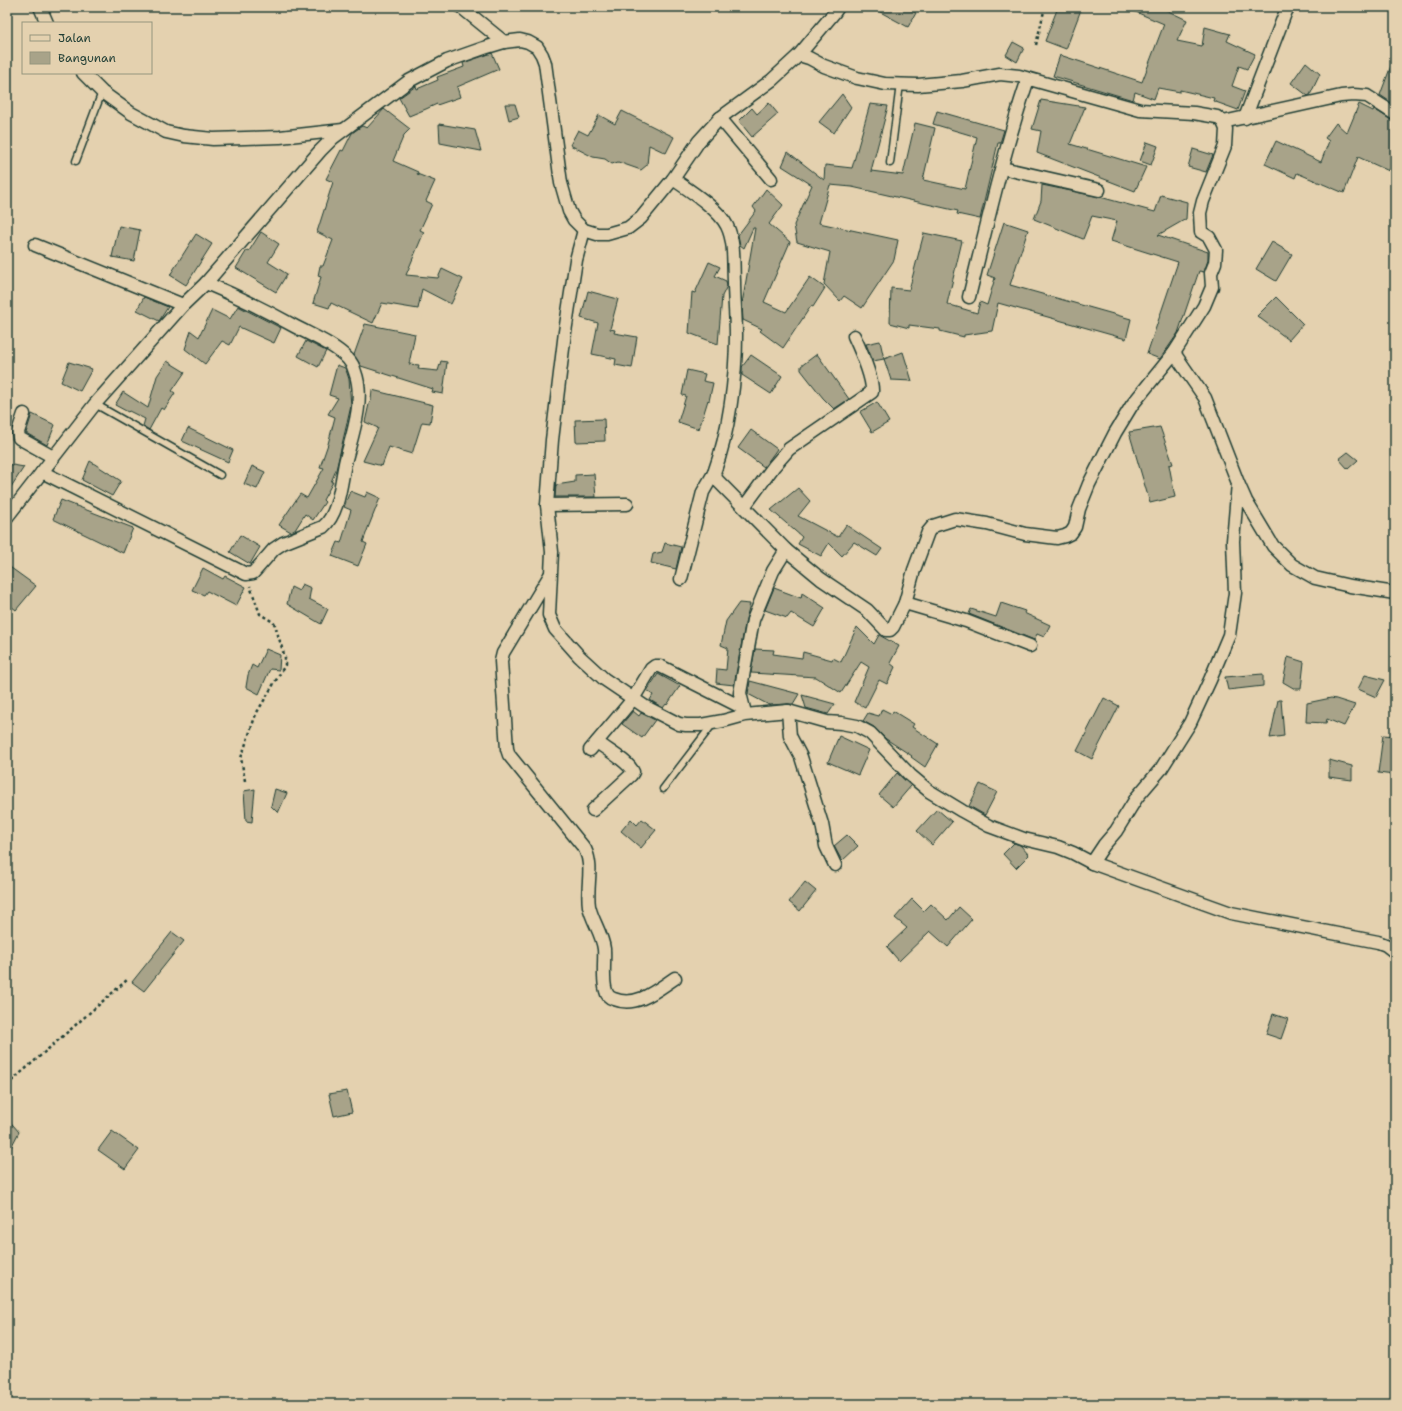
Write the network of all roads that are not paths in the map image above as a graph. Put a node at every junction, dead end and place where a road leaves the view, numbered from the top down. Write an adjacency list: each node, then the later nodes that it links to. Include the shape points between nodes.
1 (40, 7): 5 (street)
2 (461, 7): 6 (street)
3 (838, 7): 7 (street)
4 (1289, 7): 14 (street)
5 (47, 22)
6 (504, 42): 16 (street, via 447,61 409,81); 23 (street, via 528,42 537,47 542,55 561,183 569,211)
7 (799, 55): 10 (street, via 857,78 885,84); 13 (street, via 772,80)
8 (84, 74): 11 (street)
9 (1028, 79): 10 (street, via 1000,74 962,81); 15 (street, via 1140,110 1194,113 1218,117); 19 (street)
10 (900, 84): 18 (lane)
11 (102, 92): 16 (street, via 131,113 166,132 184,136 213,139 280,137); 17 (lane)
12 (1395, 114): 14 (street, via 1367,96 1353,95)
13 (720, 118): 20 (street); 21 (street)
14 (1245, 118): 15 (street)
15 (1223, 122): 29 (street, via 1226,129 1225,146 1200,214 1201,232 1209,237 1216,250 1211,273 1212,287 1204,306)
16 (344, 130): 25 (street, via 320,150)
17 (76, 161)
18 (890, 163)
19 (1002, 168): 22 (street); 26 (street)
20 (673, 179): 23 (street, via 641,218 628,228 607,234); 34 (street, via 697,195 724,220 732,246 736,336 734,362 730,408)
21 (771, 179)
22 (1099, 190)
23 (584, 230): 38 (street, via 576,260 565,332)
24 (35, 245): 27 (street)
25 (206, 283): 27 (street); 33 (street, via 242,298 314,336 349,360 356,373 359,390 356,423 337,503 329,522 323,527 283,543 254,573 246,574)
26 (969, 297)
27 (183, 305): 30 (street)
28 (854, 336): 39 (street, via 872,392 789,449)
29 (1174, 353): 36 (street, via 1205,398); 45 (street, via 1132,405 1115,433 1088,484 1071,533 1057,538 955,519 933,526 928,532 914,570)
30 (95, 404): 32 (street); 35 (lane)
31 (24, 414): 32 (street, via 18,432 19,438)
32 (53, 457): 33 (street)
33 (42, 472): 40 (street)
34 (714, 473): 39 (street, via 720,484); 43 (street, via 703,492)
35 (220, 475)
36 (1238, 483): 44 (street, via 1273,546 1292,565 1315,578); 53 (street, via 1233,541 1235,593 1229,635 1190,724 1161,769 1137,797)
37 (627, 504): 38 (street)
38 (547, 505): 42 (street, via 552,552)
39 (744, 507): 41 (street)
40 (7, 517)
41 (786, 550): 45 (street, via 821,579 867,610 886,630 893,627); 48 (street, via 773,571 753,620 740,693)
42 (551, 573): 47 (street, via 549,615 555,629 593,670); 56 (street, via 500,661 509,756 585,849 589,858 589,905 602,936 605,985 610,998 618,1001 636,1001)
43 (682, 579)
44 (1395, 593)
45 (905, 603): 46 (street, via 966,621)
46 (1030, 646)
47 (632, 699): 48 (street, via 651,668 660,666); 50 (street, via 679,724 692,726); 52 (street, via 594,746 621,759 633,772)
48 (744, 711): 49 (street); 50 (street)
49 (788, 711): 53 (street, via 864,729 924,787 962,811 989,826 1024,839 1058,847); 54 (street, via 790,736 801,757 822,824 826,846)
50 (713, 723): 51 (lane)
51 (663, 789)
52 (593, 810)
53 (1092, 863): 55 (street, via 1231,913 1378,942)
54 (835, 865)
55 (1395, 952)
56 (675, 978)

